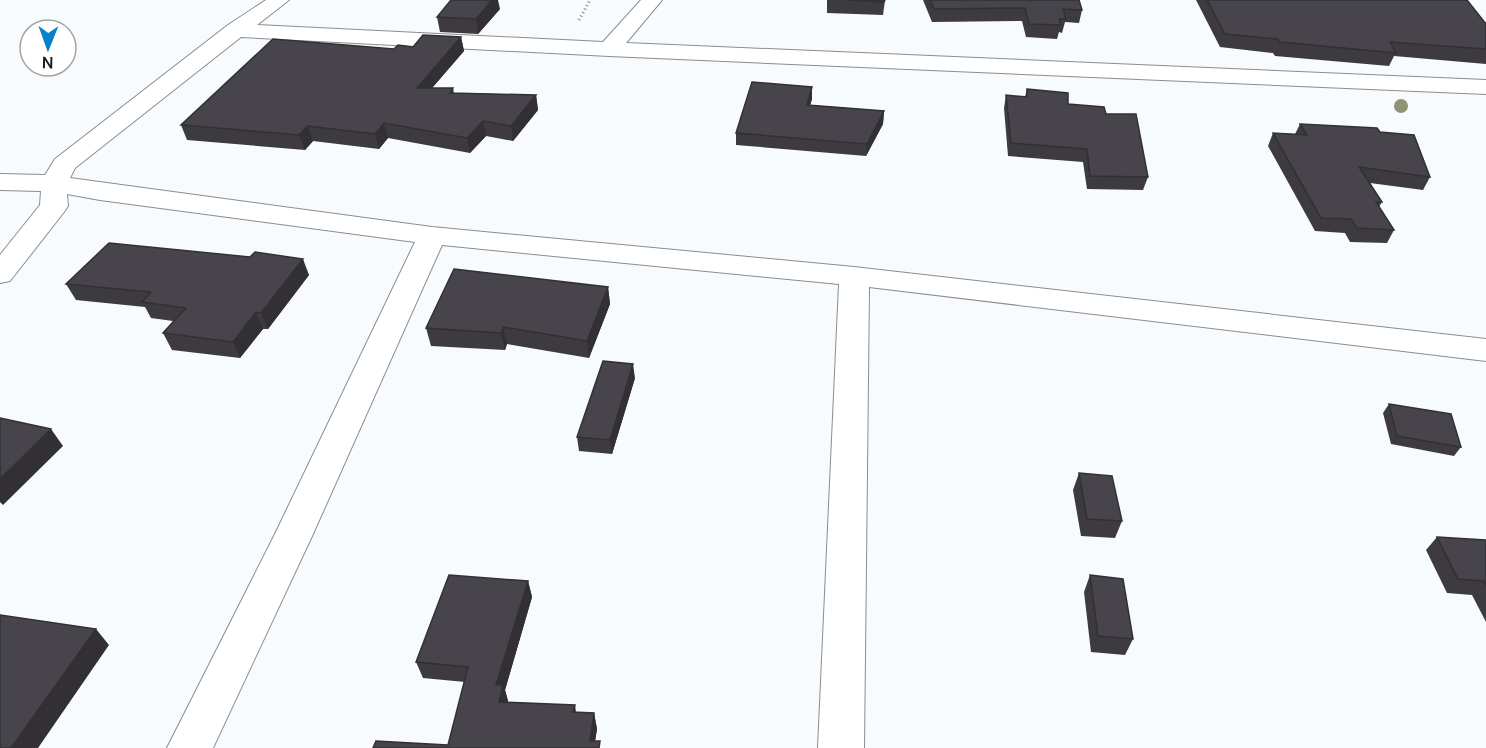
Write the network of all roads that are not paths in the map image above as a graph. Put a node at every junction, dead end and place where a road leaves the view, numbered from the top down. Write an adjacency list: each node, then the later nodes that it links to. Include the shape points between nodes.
1 (279, 0): 3 (street)
2 (652, 0): 4 (street)
3 (236, 30): 4 (street); 7 (street, via 64,164)
4 (609, 49): 5 (street)
5 (1486, 87)
6 (0, 182): 7 (street)
7 (54, 183): 8 (street); 9 (street, via 54,206)
8 (432, 236): 10 (street); 12 (street, via 294,534)
9 (0, 274)
10 (854, 276): 11 (street); 13 (street)
11 (1486, 350)
12 (189, 748)
13 (841, 748)

